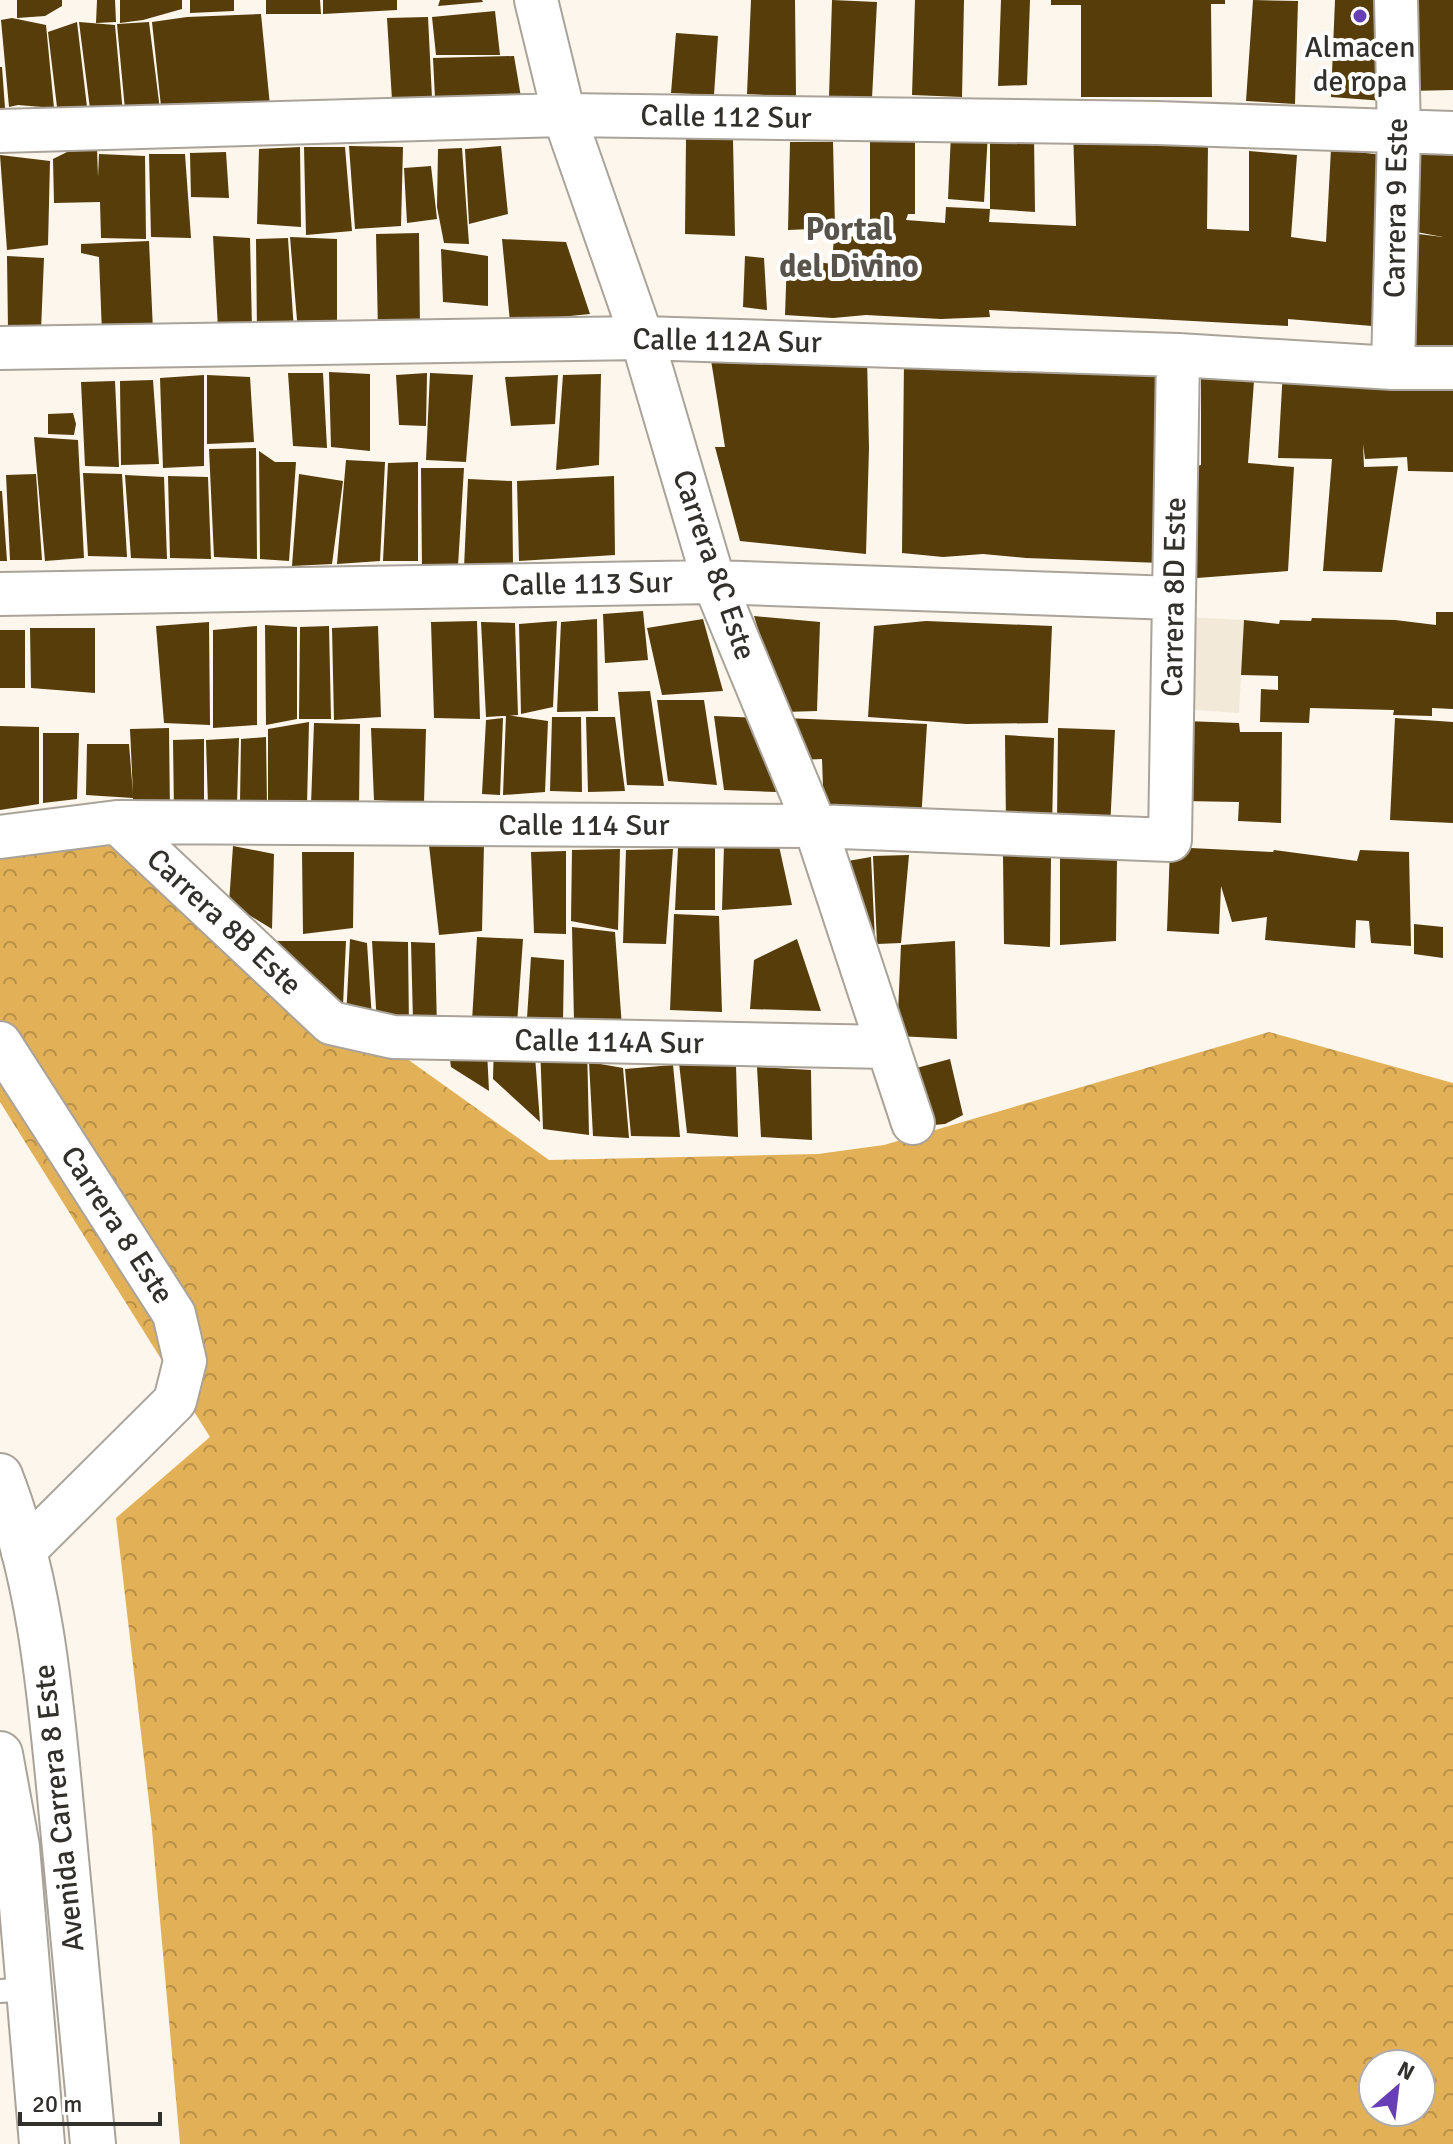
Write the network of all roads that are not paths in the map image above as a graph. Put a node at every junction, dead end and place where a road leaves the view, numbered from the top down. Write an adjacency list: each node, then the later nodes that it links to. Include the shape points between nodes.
1 (536, 0): 3 (street, Carrera 8C Este)
2 (1396, 0): 5 (street, Carrera 9 Este)
3 (564, 115): 4 (street, Calle 112 Sur); 5 (street, Calle 112 Sur, via 1157,123); 7 (street, Carrera 8C Este)
4 (0, 131)
5 (1399, 133): 6 (street, Calle 112 Sur); 10 (street, Carrera 9 Este)
6 (1453, 133)
7 (642, 338): 8 (street, Calle 112A Sur); 9 (street, Calle 112A Sur); 12 (street, Carrera 8C Este)
8 (0, 348)
9 (1178, 355): 10 (street, Calle 112A Sur); 14 (street, Carrera 8D Este)
10 (1393, 368): 11 (street, Calle 112A Sur)
11 (1453, 368)
12 (714, 582): 13 (street, Calle 113 Sur); 14 (street, Calle 113 Sur); 16 (street, Carrera 8C Este)
13 (0, 594)
14 (1174, 598): 18 (street, Carrera 8D Este)
15 (117, 822): 16 (street, Calle 114 Sur); 17 (street, Calle 114 Sur); 19 (street, Carrera 8B Este)
16 (815, 826): 18 (street, Calle 114 Sur); 21 (street, Carrera 8C Este)
17 (0, 837)
18 (1170, 840)
19 (331, 1023): 21 (street, Calle 114A Sur, via 393,1037)
20 (0, 1043): 24 (street, Carrera 8 Este, via 174,1314 185,1361 175,1401)
21 (888, 1047): 22 (street, Carrera 8C Este)
22 (913, 1123)
23 (0, 1476): 24 (highway, Avenida Carrera 8 Este)
24 (23, 1552): 28 (highway, Avenida Carrera 8 Este, via 36,1605 53,1730)
25 (0, 1754): 26 (highway, Avenida Carrera 8 Este, via 17,1847)
26 (14, 1990): 27 (highway, Avenida Carrera 8 Este)
27 (42, 2144)
28 (93, 2144)

